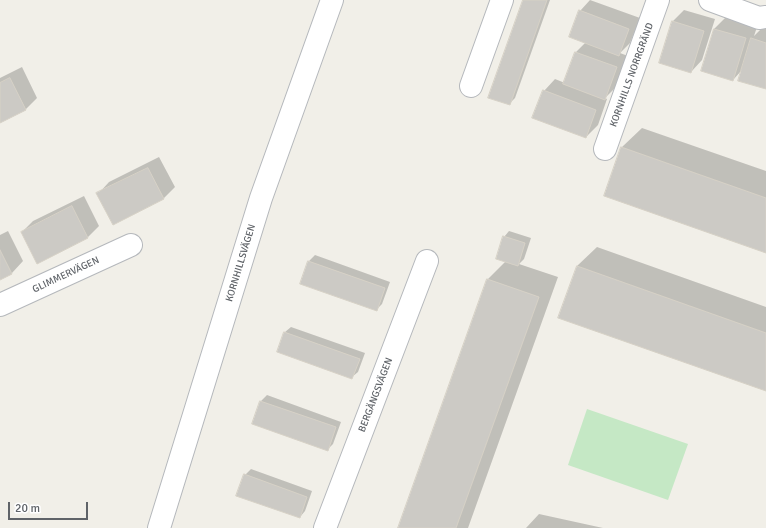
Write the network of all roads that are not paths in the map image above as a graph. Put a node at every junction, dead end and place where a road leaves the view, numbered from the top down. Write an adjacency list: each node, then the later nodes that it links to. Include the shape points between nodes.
1 (332, 0): 11 (street, KORNHILLSVÄGEN, via 261,198)
2 (502, 0): 6 (street)
3 (658, 0): 7 (street, KORNHILLS NORRGRÄND)
4 (710, 0): 5 (street, via 760,18)
5 (766, 17)
6 (470, 86)
7 (605, 149)
8 (132, 245): 10 (street, GLIMMERVÄGEN)
9 (427, 261): 12 (street, BERGÄNGSVÄGEN)
10 (0, 305)
11 (159, 528)
12 (326, 528)

